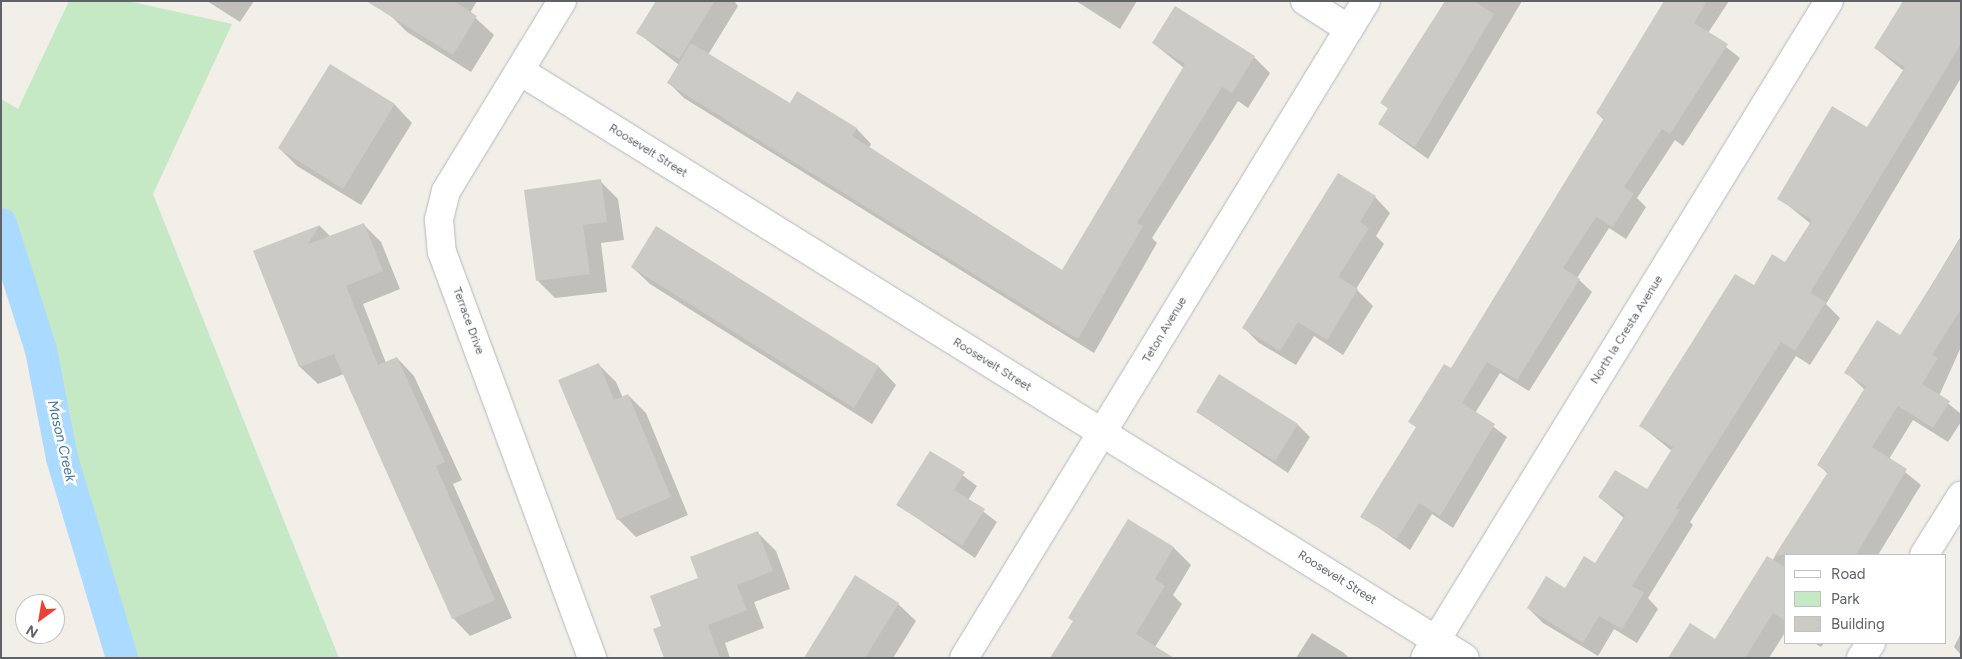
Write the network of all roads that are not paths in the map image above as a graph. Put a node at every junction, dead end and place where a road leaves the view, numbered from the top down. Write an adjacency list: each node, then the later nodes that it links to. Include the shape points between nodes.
1 (562, 1): 6 (street, Terrace Drive)
2 (1305, 1): 5 (street)
3 (1366, 1): 5 (street, Teton Avenue)
4 (1829, 1): 11 (street, North la Cresta Avenue)
5 (1349, 29): 7 (street, Teton Avenue)
6 (520, 71): 7 (street, Roosevelt Street); 12 (street, Terrace Drive, via 446,191 439,220 442,252)
7 (1102, 433): 11 (street, Roosevelt Street); 13 (street, Teton Avenue)
8 (1961, 496): 9 (street)
9 (1925, 554)
10 (1870, 644): 15 (street)
11 (1431, 649): 14 (street, Roosevelt Street)
12 (592, 658)
13 (964, 658)
14 (1465, 658)
15 (1862, 658)

